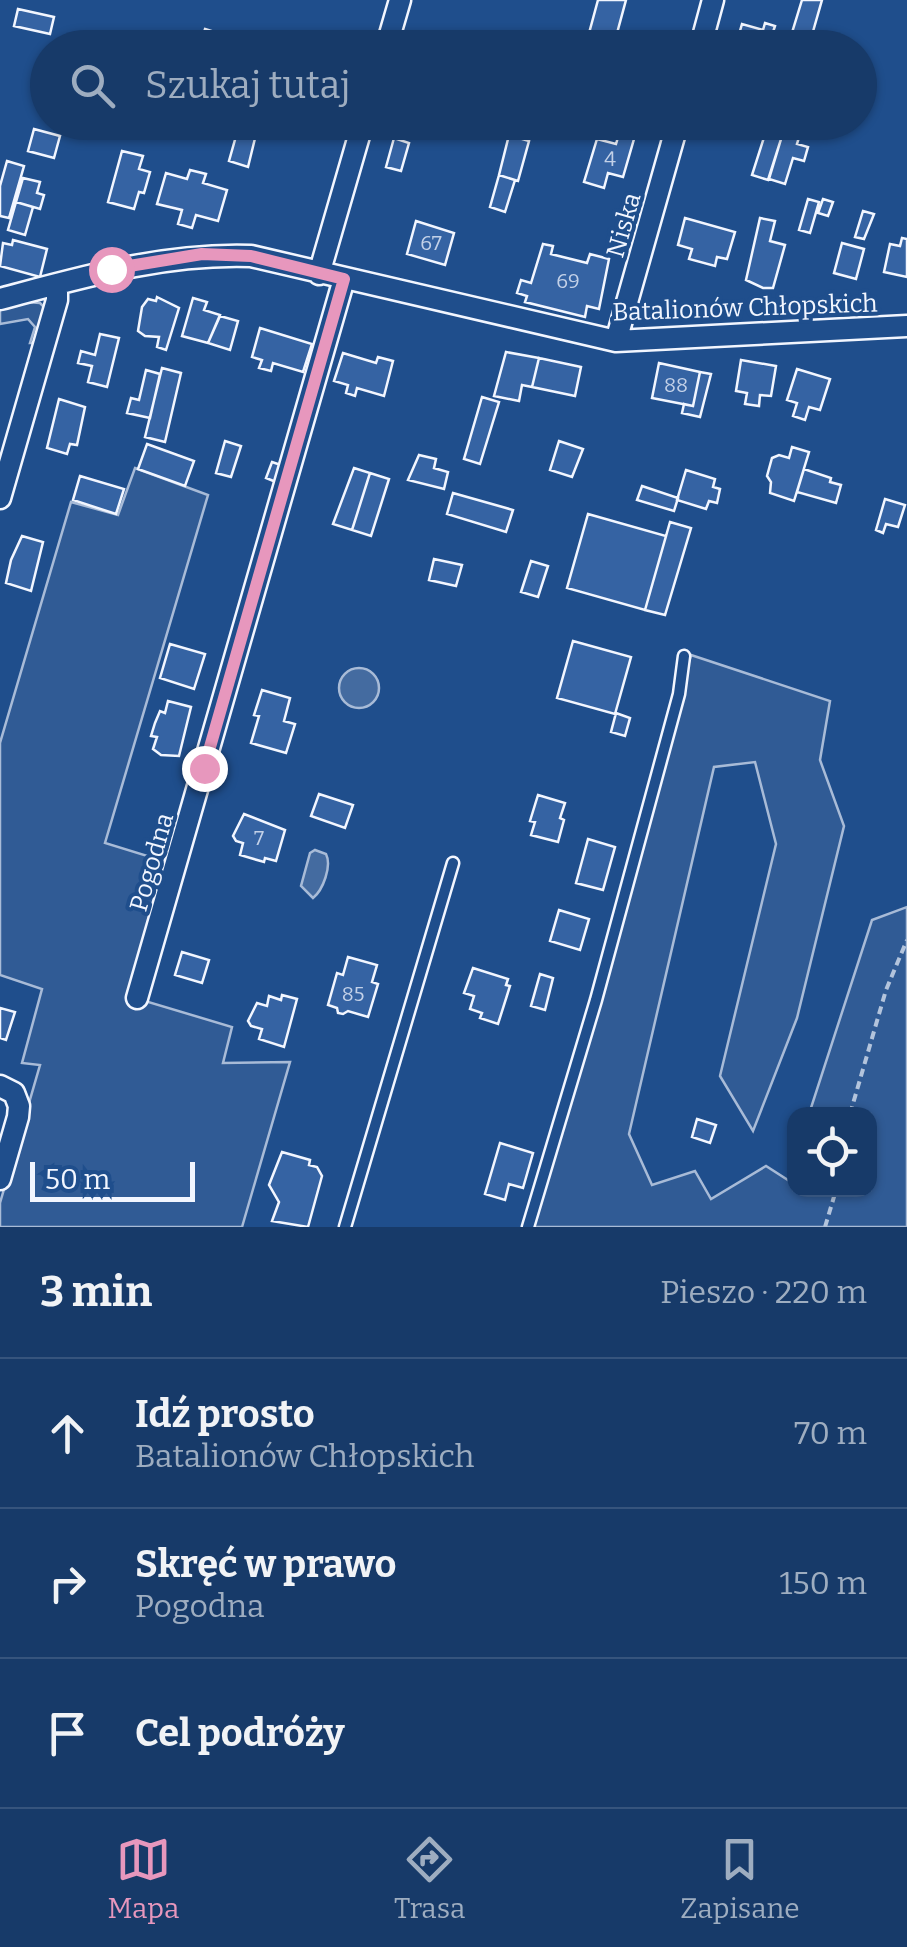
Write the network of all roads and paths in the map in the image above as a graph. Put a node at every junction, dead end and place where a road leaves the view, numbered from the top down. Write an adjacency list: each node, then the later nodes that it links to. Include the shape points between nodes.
1 (400, 0): 3 (street)
2 (714, 0): 4 (street)
3 (391, 30)
4 (705, 30)
5 (358, 140): 7 (street)
6 (673, 140): 12 (street, Niska)
7 (319, 274): 8 (street, Batalionów Chłopskich); 9 (street, Batalionów Chłopskich, via 251,256 202,254)
8 (344, 279): 12 (street, Batalionów Chłopskich); 17 (street, Pogodna)
9 (57, 284): 10 (street, Batalionów Chłopskich); 13 (street)
10 (0, 299)
11 (907, 326): 12 (street, Batalionów Chłopskich)
12 (616, 341)
13 (0, 498)
14 (684, 656): 23 (lane, via 680,694 614,936)
15 (452, 863): 22 (lane)
16 (907, 940): 19 (path)
17 (137, 998)
18 (0, 1086): 20 (street, via 14,1093 19,1106)
19 (852, 1107)
20 (0, 1179)
21 (834, 1197): 24 (path)
22 (345, 1227)
23 (528, 1227)
24 (825, 1227)

